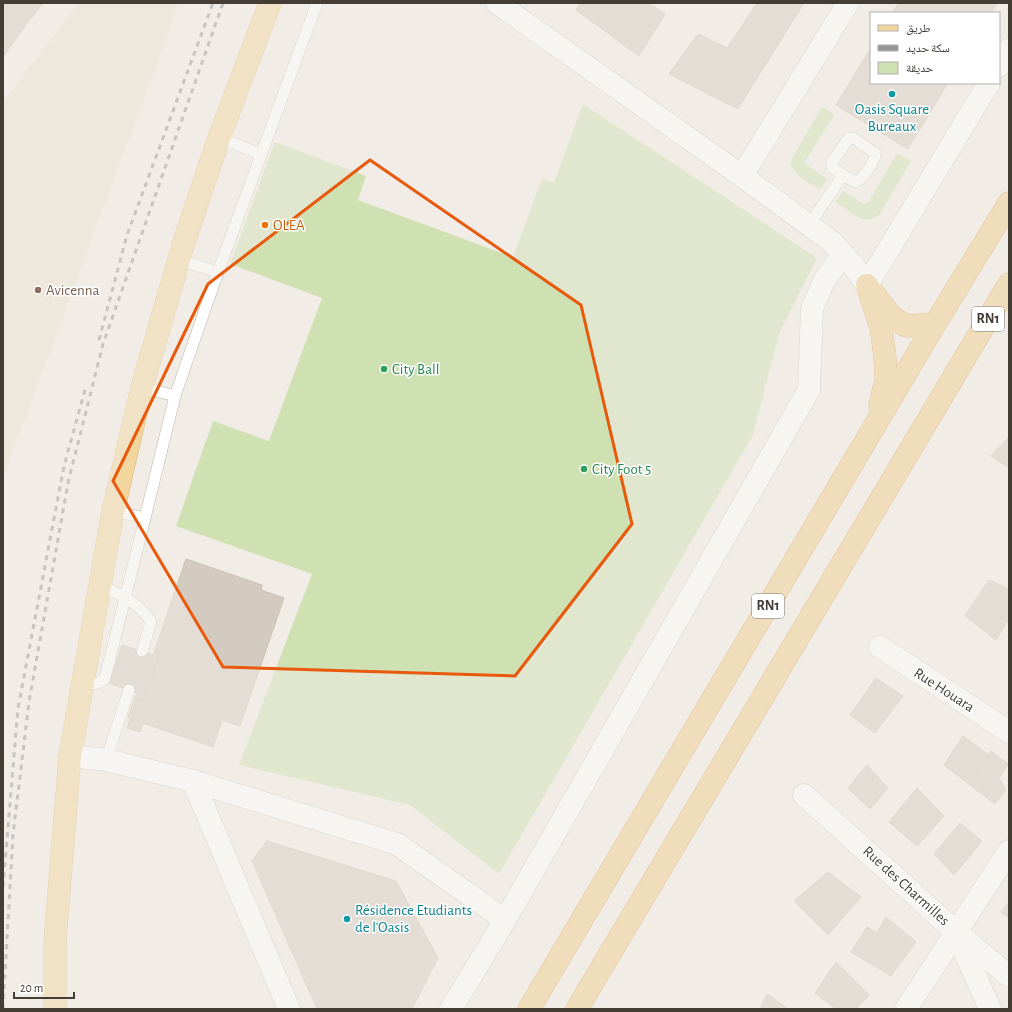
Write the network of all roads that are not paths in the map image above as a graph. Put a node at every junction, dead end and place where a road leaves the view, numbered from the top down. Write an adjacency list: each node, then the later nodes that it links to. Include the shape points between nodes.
1 (270, 3): 9 (main road)
2 (317, 3): 10 (lane)
3 (497, 3): 5 (street)
4 (848, 3): 12 (street)
5 (521, 10): 12 (street)
6 (1009, 50): 7 (street)
7 (1000, 64)
8 (988, 84): 19 (street)
9 (219, 138): 10 (lane); 16 (main road)
10 (261, 154): 17 (lane)
11 (843, 174): 14 (lane)
12 (742, 176): 14 (street)
13 (1009, 203): 21 (highway, RN1)
14 (810, 225): 15 (street)
15 (843, 254): 19 (street); 40 (street, via 824,281 812,309 809,390)
16 (179, 260): 17 (lane); 23 (main road)
17 (218, 272): 24 (lane)
18 (1009, 284): 22 (highway, RN1)
19 (867, 285): 21 (highway, via 890,315 906,326); 25 (highway, via 881,328 885,357 886,380)
20 (1009, 303): 22 (highway)
21 (935, 324): 25 (highway, RN1)
22 (966, 355): 47 (highway, RN1)
23 (142, 387): 24 (lane); 26 (main road)
24 (175, 396): 27 (lane)
25 (874, 427): 46 (highway, RN1)
26 (113, 511): 27 (lane); 28 (main road)
27 (145, 518): 29 (lane)
28 (100, 585): 29 (lane); 32 (main road)
29 (125, 597): 31 (lane, via 148,616 151,622); 32 (lane, via 105,678 101,682)
30 (880, 647): 34 (street, Rue Houara)
31 (142, 651)
32 (82, 687): 35 (main road)
33 (129, 690): 36 (lane)
34 (1009, 732)
35 (70, 756): 36 (street); 43 (main road, via 55,941)
36 (106, 760): 37 (street)
37 (193, 781): 40 (street, via 396,844); 44 (street)
38 (804, 795): 41 (street, Rue des Charmilles)
39 (1009, 851): 41 (street)
40 (505, 920): 45 (street)
41 (956, 932): 42 (street, Rue des Charmilles); 48 (street); 49 (street)
42 (1009, 976)
43 (55, 1009)
44 (290, 1009)
45 (451, 1009)
46 (529, 1009)
47 (577, 1009)
48 (906, 1009)
49 (990, 1009)

